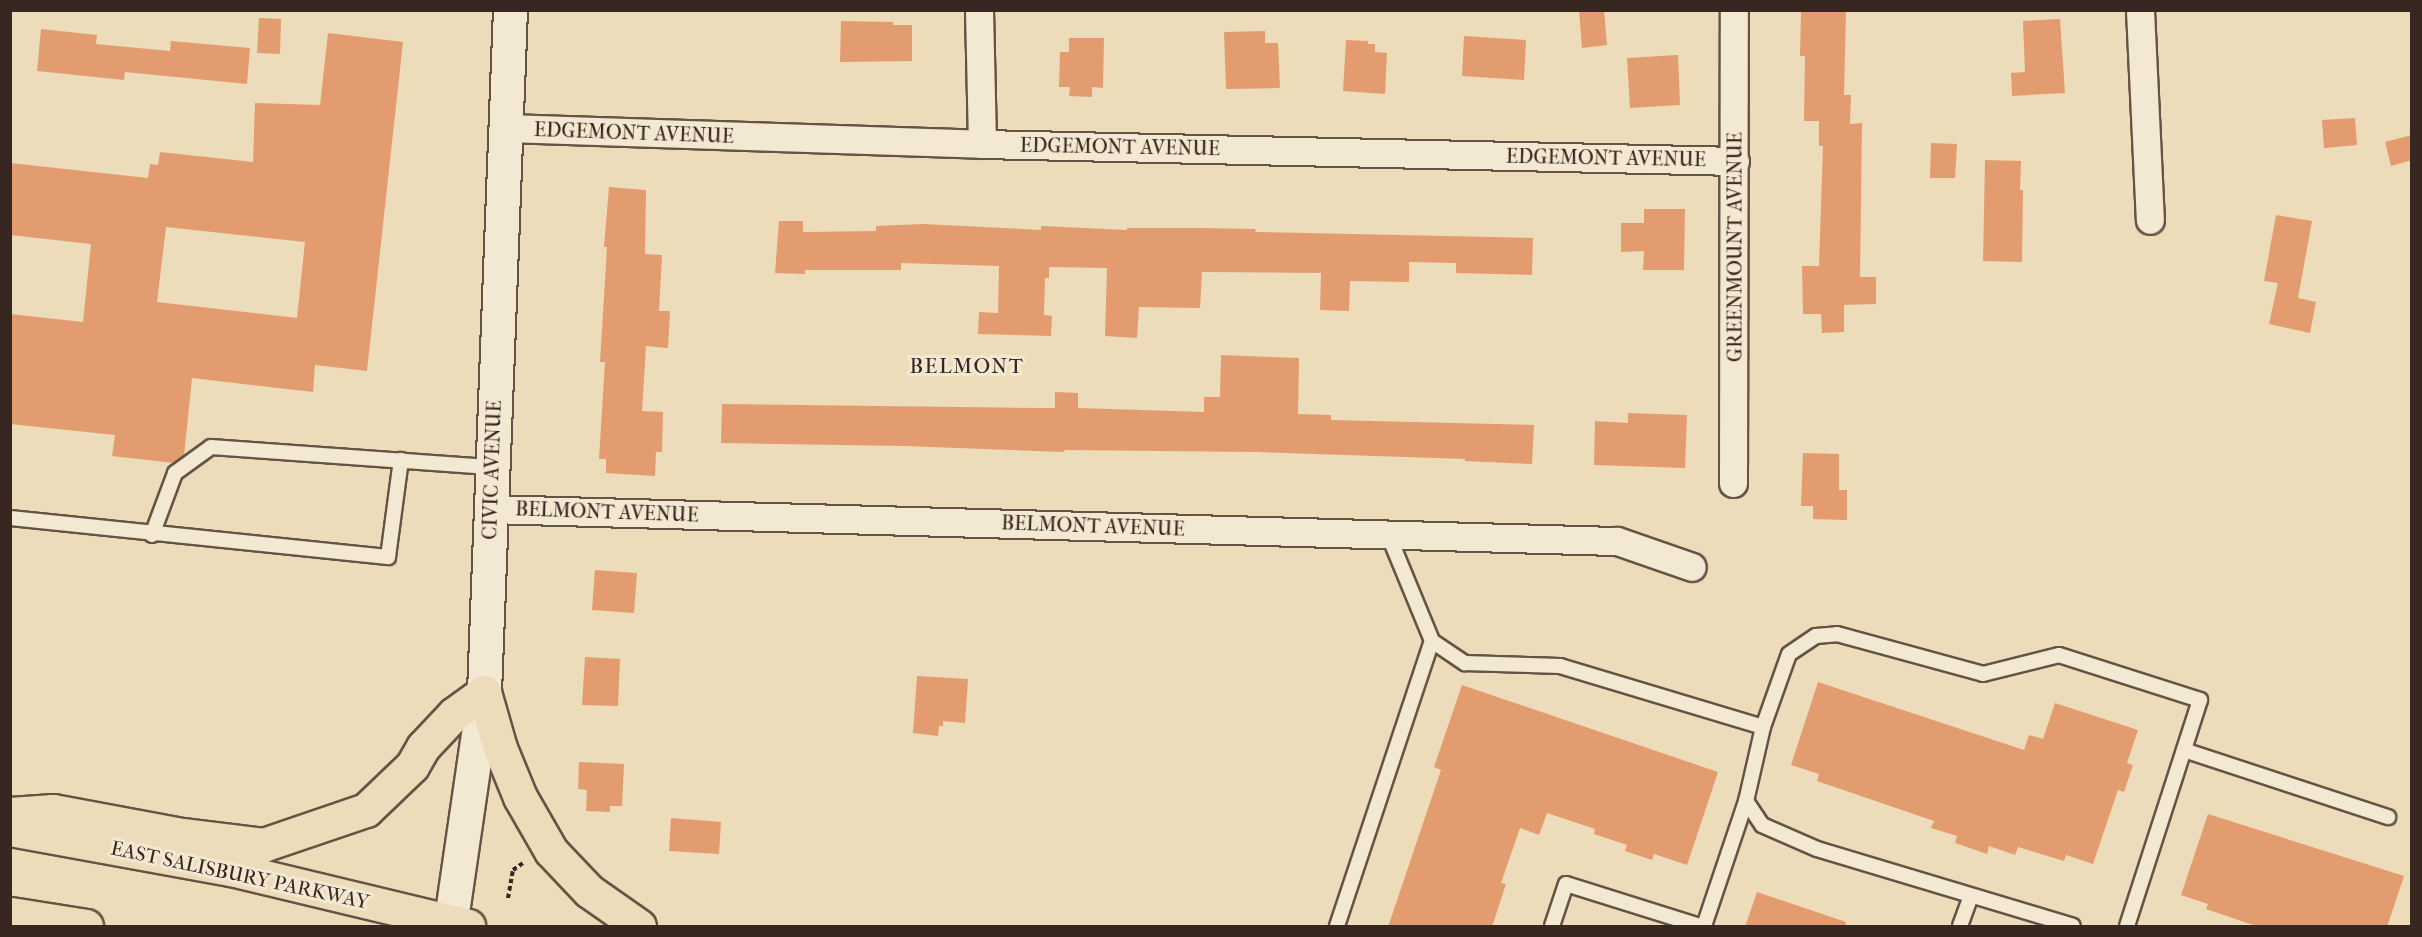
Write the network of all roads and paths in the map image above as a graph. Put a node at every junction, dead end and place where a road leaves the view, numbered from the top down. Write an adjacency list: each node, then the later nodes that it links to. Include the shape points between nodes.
1 (510, 10): 5 (street, CIVIC AVENUE)
2 (979, 10): 6 (street)
3 (1734, 10): 7 (street, GREENMOUNT AVENUE)
4 (2140, 10): 8 (street)
5 (505, 128): 6 (street, EDGEMONT AVENUE); 10 (street, CIVIC AVENUE)
6 (982, 144): 7 (street, EDGEMONT AVENUE)
7 (1735, 161): 11 (street, GREENMOUNT AVENUE)
8 (2150, 220)
9 (401, 460): 10 (lane); 15 (lane, via 211,447 175,473); 15 (lane, via 388,557)
10 (492, 467): 12 (street, CIVIC AVENUE)
11 (1733, 483)
12 (490, 509): 14 (street, BELMONT AVENUE); 18 (street, CIVIC AVENUE)
13 (10, 518): 15 (lane)
14 (1388, 534): 16 (street, BELMONT AVENUE, via 1617,541); 17 (lane)
15 (152, 535)
16 (1692, 567)
17 (1432, 641): 19 (lane, via 1465,663 1560,666); 33 (lane)
18 (484, 692): 22 (main road, via 454,714 423,747 412,766 366,810 263,845 182,835 53,811); 29 (street, CIVIC AVENUE); 32 (main road, via 500,748 520,797 551,851 590,891)
19 (1763, 727): 20 (lane, via 1789,654 1816,636 1837,634 1983,674 2059,655 2200,700); 21 (lane)
20 (2184, 750): 23 (lane); 30 (lane)
21 (1746, 801): 26 (lane, via 1762,825 1817,849); 35 (lane)
22 (10, 814)
23 (2388, 817)
24 (10, 829): 29 (main road, EAST SALISBURY PARKWAY, via 231,869)
25 (527, 860): 27 (path, via 513,870)
26 (1971, 896): 36 (lane); 37 (lane)
27 (508, 898)
28 (10, 914): 31 (main road)
29 (457, 925)
30 (2130, 926)
31 (86, 927)
32 (639, 927)
33 (1337, 927)
34 (1552, 927): 35 (lane, via 1566,884)
35 (1702, 927)
36 (1960, 927)
37 (2073, 927)

